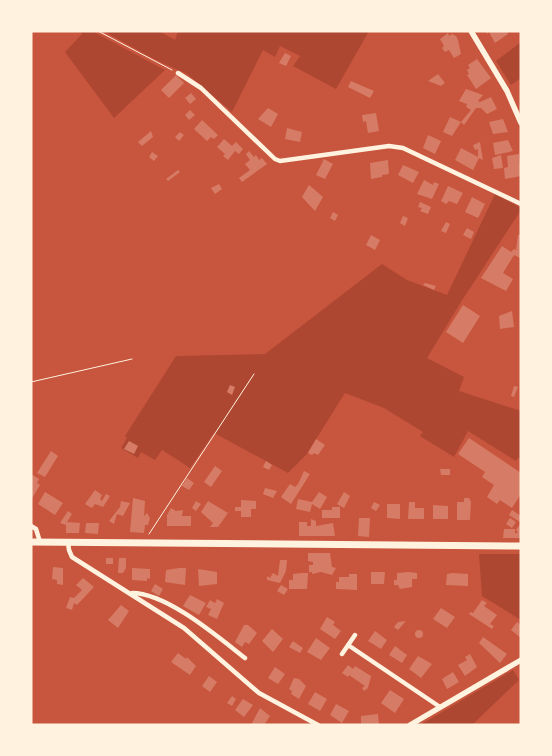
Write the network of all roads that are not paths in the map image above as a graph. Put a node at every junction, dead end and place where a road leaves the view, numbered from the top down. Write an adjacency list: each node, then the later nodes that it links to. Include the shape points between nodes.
1 (471, 31): 3 (street, via 507,91)
2 (178, 73): 4 (street, via 207,93 275,159 389,146 403,148)
3 (521, 124)
4 (521, 204)
5 (31, 526): 7 (street, via 36,529)
6 (31, 542): 7 (main road)
7 (40, 542): 8 (main road)
8 (68, 542): 9 (main road); 10 (street, via 72,556)
9 (521, 546)
10 (131, 593): 14 (street, via 163,601 202,625); 17 (street, via 184,628 259,693)
11 (355, 635): 12 (street)
12 (348, 645): 13 (street); 16 (street)
13 (342, 654)
14 (245, 658)
15 (521, 660): 16 (street)
16 (440, 707): 18 (street)
17 (318, 725)
18 (410, 725)

